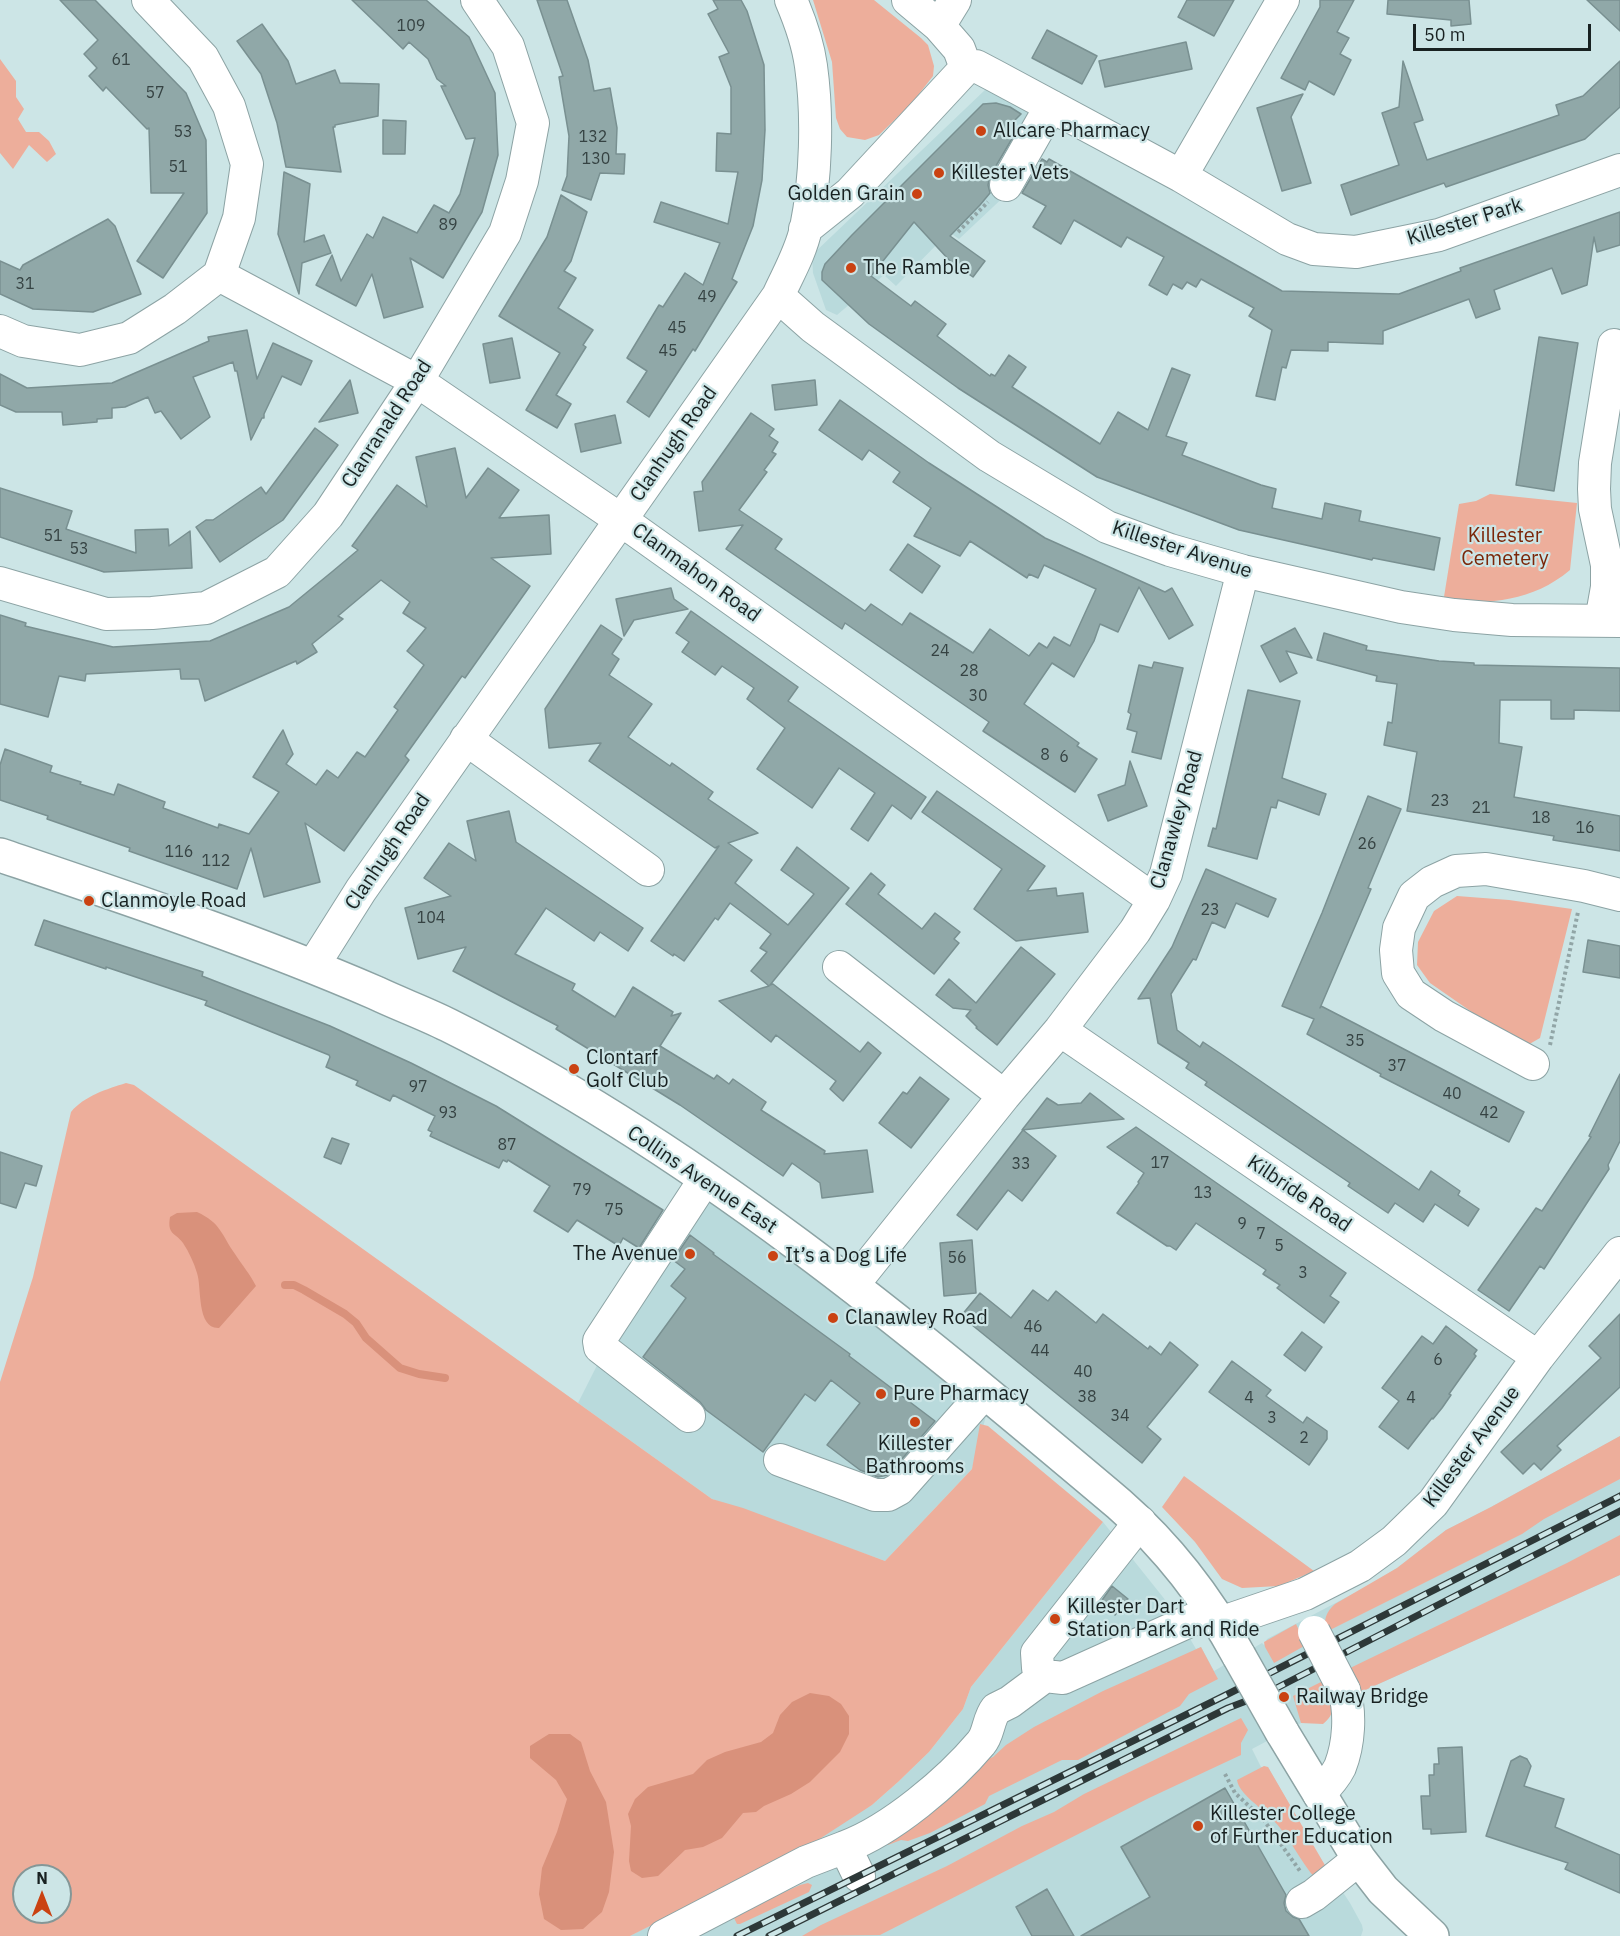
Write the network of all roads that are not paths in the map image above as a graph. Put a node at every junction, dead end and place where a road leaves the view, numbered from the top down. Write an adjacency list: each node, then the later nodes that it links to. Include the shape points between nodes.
1 (148, 0): 14 (street, via 203,58 229,106 247,164 239,218)
2 (477, 0): 18 (street, Clanranald Road, via 508,46 533,123 522,181 505,233)
3 (791, 0): 13 (street, via 811,65 814,128)
4 (908, 0): 7 (street)
5 (955, 0): 7 (street)
6 (1283, 0): 11 (street)
7 (939, 26): 8 (street, via 959,49)
8 (966, 68): 9 (street, Killester Park, via 976,66); 13 (street, via 850,193)
9 (1038, 107): 11 (street, Killester Park); 12 (street)
10 (1620, 170): 11 (street, Killester Park, via 1438,235 1356,252 1314,249 1287,239)
11 (1181, 176)
12 (1006, 185)
13 (806, 229): 15 (street)
14 (219, 275): 16 (street, via 129,338 80,350 23,341); 18 (street, Clanmahon Road)
15 (778, 296): 19 (street, Clanhugh Road); 20 (street, Killester Avenue, via 813,327 989,456 1107,527)
16 (0, 331)
17 (1614, 345): 22 (street, via 1594,489 1607,565)
18 (417, 381): 19 (street, Clanmahon Road); 21 (street, Clanranald Road, via 328,514 277,572 206,608 106,614)
19 (621, 520): 23 (street, Clanhugh Road); 27 (street, Clanmahon Road)
20 (1244, 571): 22 (street, Killester Avenue, via 1401,607 1454,615); 27 (street, Clanawley Road, via 1166,874)
21 (0, 583)
22 (1611, 621)
23 (466, 739): 25 (street); 28 (street, Clanhugh Road)
24 (0, 855): 28 (main road, Collins Avenue East)
25 (648, 870)
26 (1620, 895): 31 (street, via 1485,869 1456,871 1432,882 1414,897 1399,928 1396,950 1398,974 1411,994)
27 (1154, 900): 30 (street, Clanawley Road, via 1136,931)
28 (313, 966): 33 (main road, Collins Avenue East, via 446,1024 563,1087)
29 (839, 968): 32 (street)
30 (1060, 1030): 32 (street, Clanawley Road); 36 (street, Kilbride Road)
31 (1533, 1064)
32 (1004, 1096): 35 (street, Clanawley Road)
33 (705, 1179): 35 (main road, Collins Avenue East); 38 (street, via 599,1341 600,1347)
34 (1620, 1253): 36 (street, Killester Avenue)
35 (852, 1286): 37 (main road, Collins Avenue East)
36 (1538, 1357): 41 (street, Killester Avenue, via 1433,1503 1394,1541 1360,1566)
37 (985, 1392): 39 (street, via 899,1489 888,1495 875,1495); 40 (main road, Collins Avenue East)
38 (689, 1416)
39 (780, 1460)
40 (1140, 1522): 42 (main road, Collins Avenue East, via 1184,1572); 43 (street, via 1036,1653 1038,1668)
41 (1305, 1594): 42 (street, Killester Avenue); 44 (street, bridge, via 1306,1615 1344,1690 1348,1717 1340,1767)
42 (1216, 1617): 43 (street, Killester Avenue, via 1064,1678); 44 (main road, Collins Avenue East, bridge)
43 (1045, 1676): 45 (street, via 996,1709 982,1743 943,1783 873,1836)
44 (1319, 1794): 46 (main road, Collins Avenue East)
45 (845, 1847): 47 (street); 49 (street, via 806,1862)
46 (1359, 1859): 48 (street); 50 (main road, Collins Avenue East, via 1383,1890)
47 (859, 1876)
48 (1308, 1898)
49 (664, 1936)
50 (1432, 1936)

